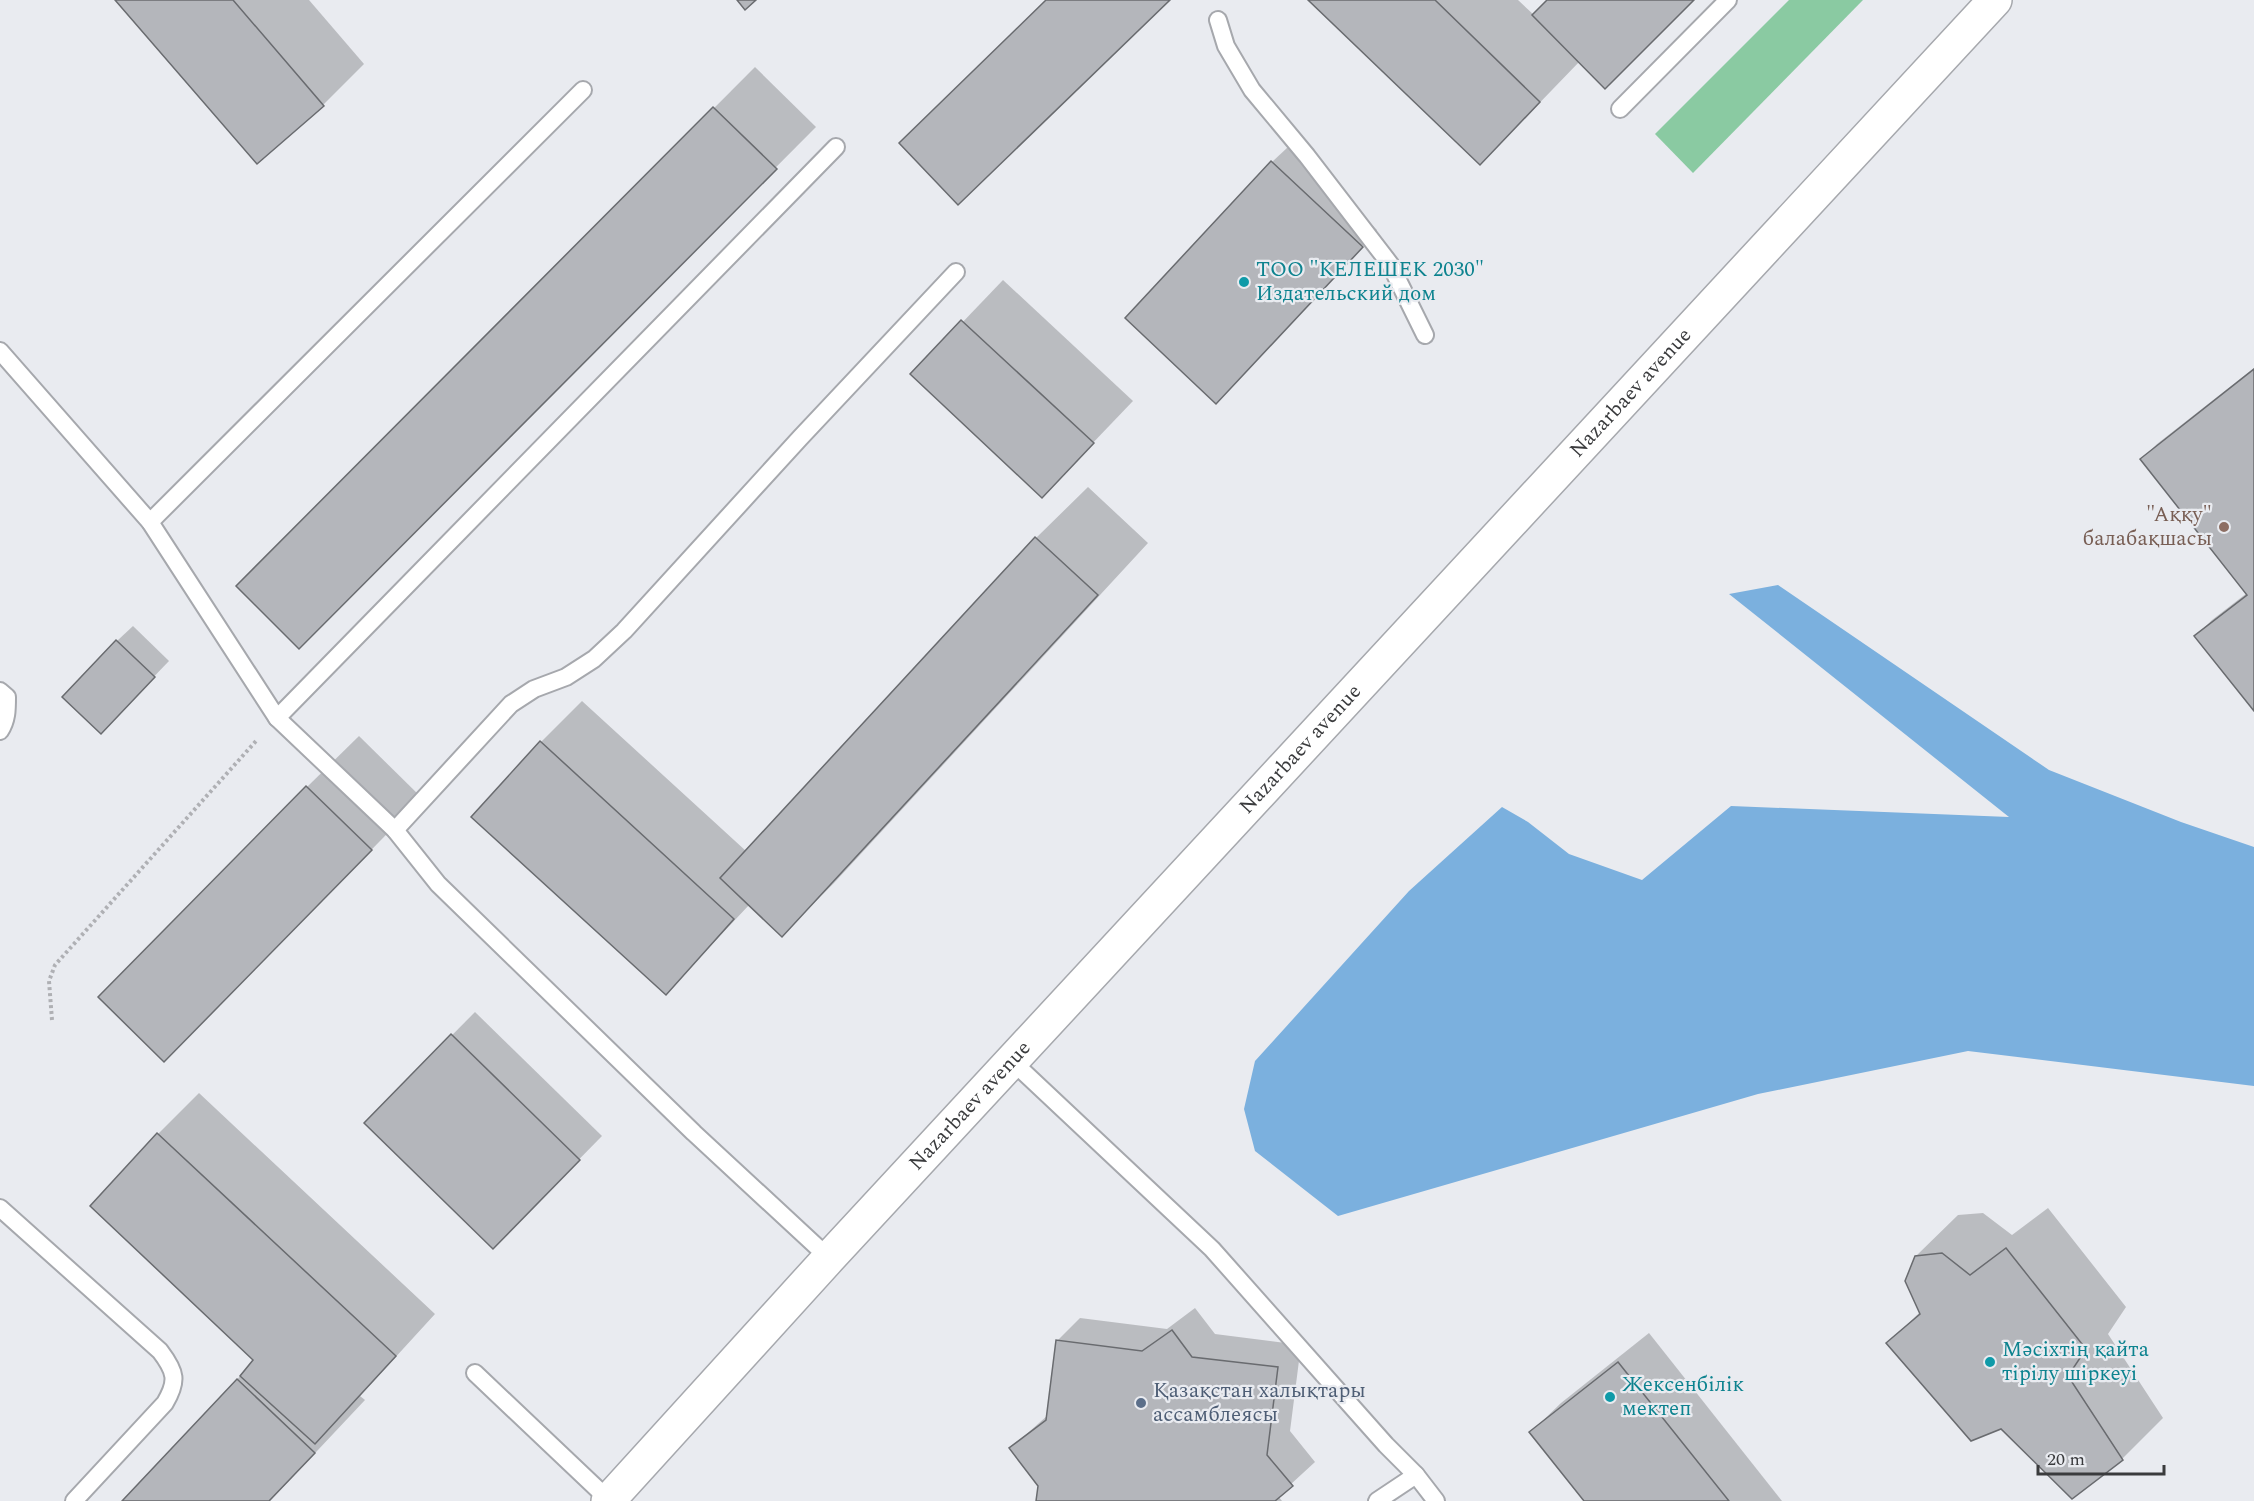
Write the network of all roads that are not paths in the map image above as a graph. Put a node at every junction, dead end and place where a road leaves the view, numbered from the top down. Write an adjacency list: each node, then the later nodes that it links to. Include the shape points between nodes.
1 (1728, 0): 5 (lane)
2 (1995, 0): 15 (main road, Nazarbaev avenue)
3 (1218, 20): 8 (lane, via 1226,46 1252,90 1390,264)
4 (583, 90): 10 (lane)
5 (1620, 109)
6 (836, 147): 12 (lane)
7 (956, 272): 14 (lane, via 624,631 594,659 511,704)
8 (1425, 335)
9 (0, 351): 10 (lane)
10 (150, 522): 12 (lane)
11 (0, 691): 13 (lane, via 7,697 5,723)
12 (277, 718): 14 (lane)
13 (0, 731)
14 (395, 830): 17 (lane, via 438,885)
15 (1012, 1061): 17 (main road, Nazarbaev avenue); 19 (lane, via 1212,1249)
16 (0, 1208): 21 (lane, via 160,1352 174,1376 174,1388 165,1403)
17 (829, 1258): 20 (main road, Nazarbaev avenue)
18 (475, 1373): 20 (lane)
19 (1416, 1475): 22 (lane); 23 (lane)
20 (608, 1500)
21 (74, 1501)
22 (1377, 1501)
23 (1436, 1501)

